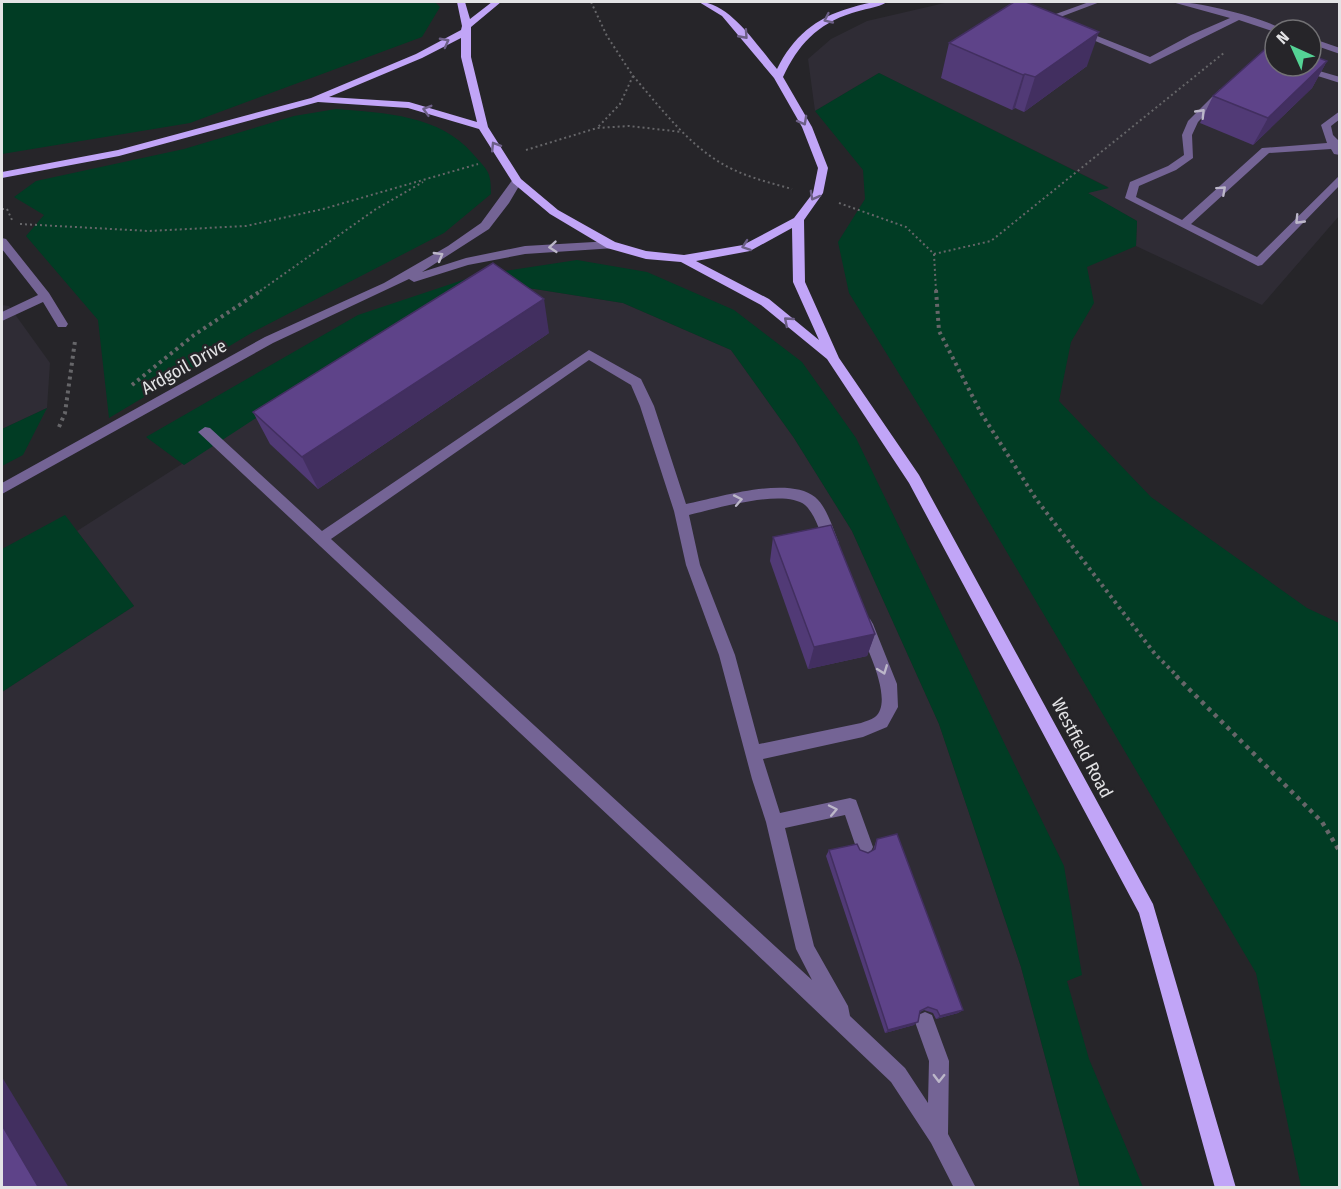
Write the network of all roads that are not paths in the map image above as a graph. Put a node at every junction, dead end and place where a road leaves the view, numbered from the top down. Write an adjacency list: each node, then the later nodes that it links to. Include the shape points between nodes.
1 (461, 2): 9 (main road)
2 (497, 2): 9 (main road)
3 (703, 2): 13 (main road, one-way to 13, via 725,14)
4 (884, 2): 13 (main road, one-way to 13, via 819,22 801,36)
5 (1096, 2): 7 (street, via 1047,19 1150,61)
6 (1176, 2): 7 (street)
7 (1239, 17): 8 (street)
8 (1263, 25)
9 (466, 29): 16 (main road, one-way to 9, via 419,56); 18 (main road, via 469,72)
10 (1323, 45): 11 (street)
11 (1340, 51)
12 (1323, 75): 14 (street)
13 (778, 77): 23 (main road, one-way to 23, via 807,127 823,168 818,193)
14 (1340, 80)
15 (1231, 83): 24 (street, one-way to 15, via 1130,198 1134,184 1166,172 1189,156 1187,135 1193,121)
16 (315, 100): 18 (main road, one-way to 16, via 409,105); 20 (main road, via 138,148)
17 (1340, 114): 19 (street, via 1326,125)
18 (483, 127): 22 (main road, one-way to 18)
19 (1337, 148): 24 (street, one-way to 19, via 1266,150)
20 (2, 175)
21 (1340, 178): 24 (street, one-way to 24, via 1258,262)
22 (517, 181): 26 (main road, via 554,212); 28 (street, Ardgoil Drive, one-way to 22, via 485,226)
23 (798, 220): 27 (main road, one-way to 27, via 746,248); 32 (main road, Westfield Road, via 799,282)
24 (1183, 225)
25 (2, 242): 29 (street)
26 (611, 245): 27 (main road, via 646,255); 28 (street, Ardgoil Drive, one-way to 28, via 525,250 466,262)
27 (684, 259): 32 (main road, Westfield Road, one-way to 27, via 765,302)
28 (388, 286): 34 (street, Ardgoil Drive, via 269,340)
29 (45, 296): 30 (street); 31 (street)
30 (2, 317)
31 (63, 324)
32 (833, 359): 46 (main road, Westfield Road, via 914,479 1147,910)
33 (205, 432): 36 (street)
34 (2, 489)
35 (681, 511): 36 (street, via 636,382 589,354); 37 (street, one-way to 37, via 757,496 797,494 810,501); 39 (street, via 693,565 727,655)
36 (322, 538): 43 (street)
37 (839, 558)
38 (860, 611): 39 (street, one-way to 39, via 888,684 890,707 880,722 863,730)
39 (755, 753): 40 (street)
40 (776, 822): 41 (street, one-way to 41, via 850,806); 43 (street, via 805,949)
41 (864, 847)
42 (926, 1022): 44 (street, one-way to 44, via 939,1061)
43 (849, 1026): 44 (street, via 898,1075)
44 (938, 1136): 45 (street)
45 (966, 1188)
46 (1226, 1188)

